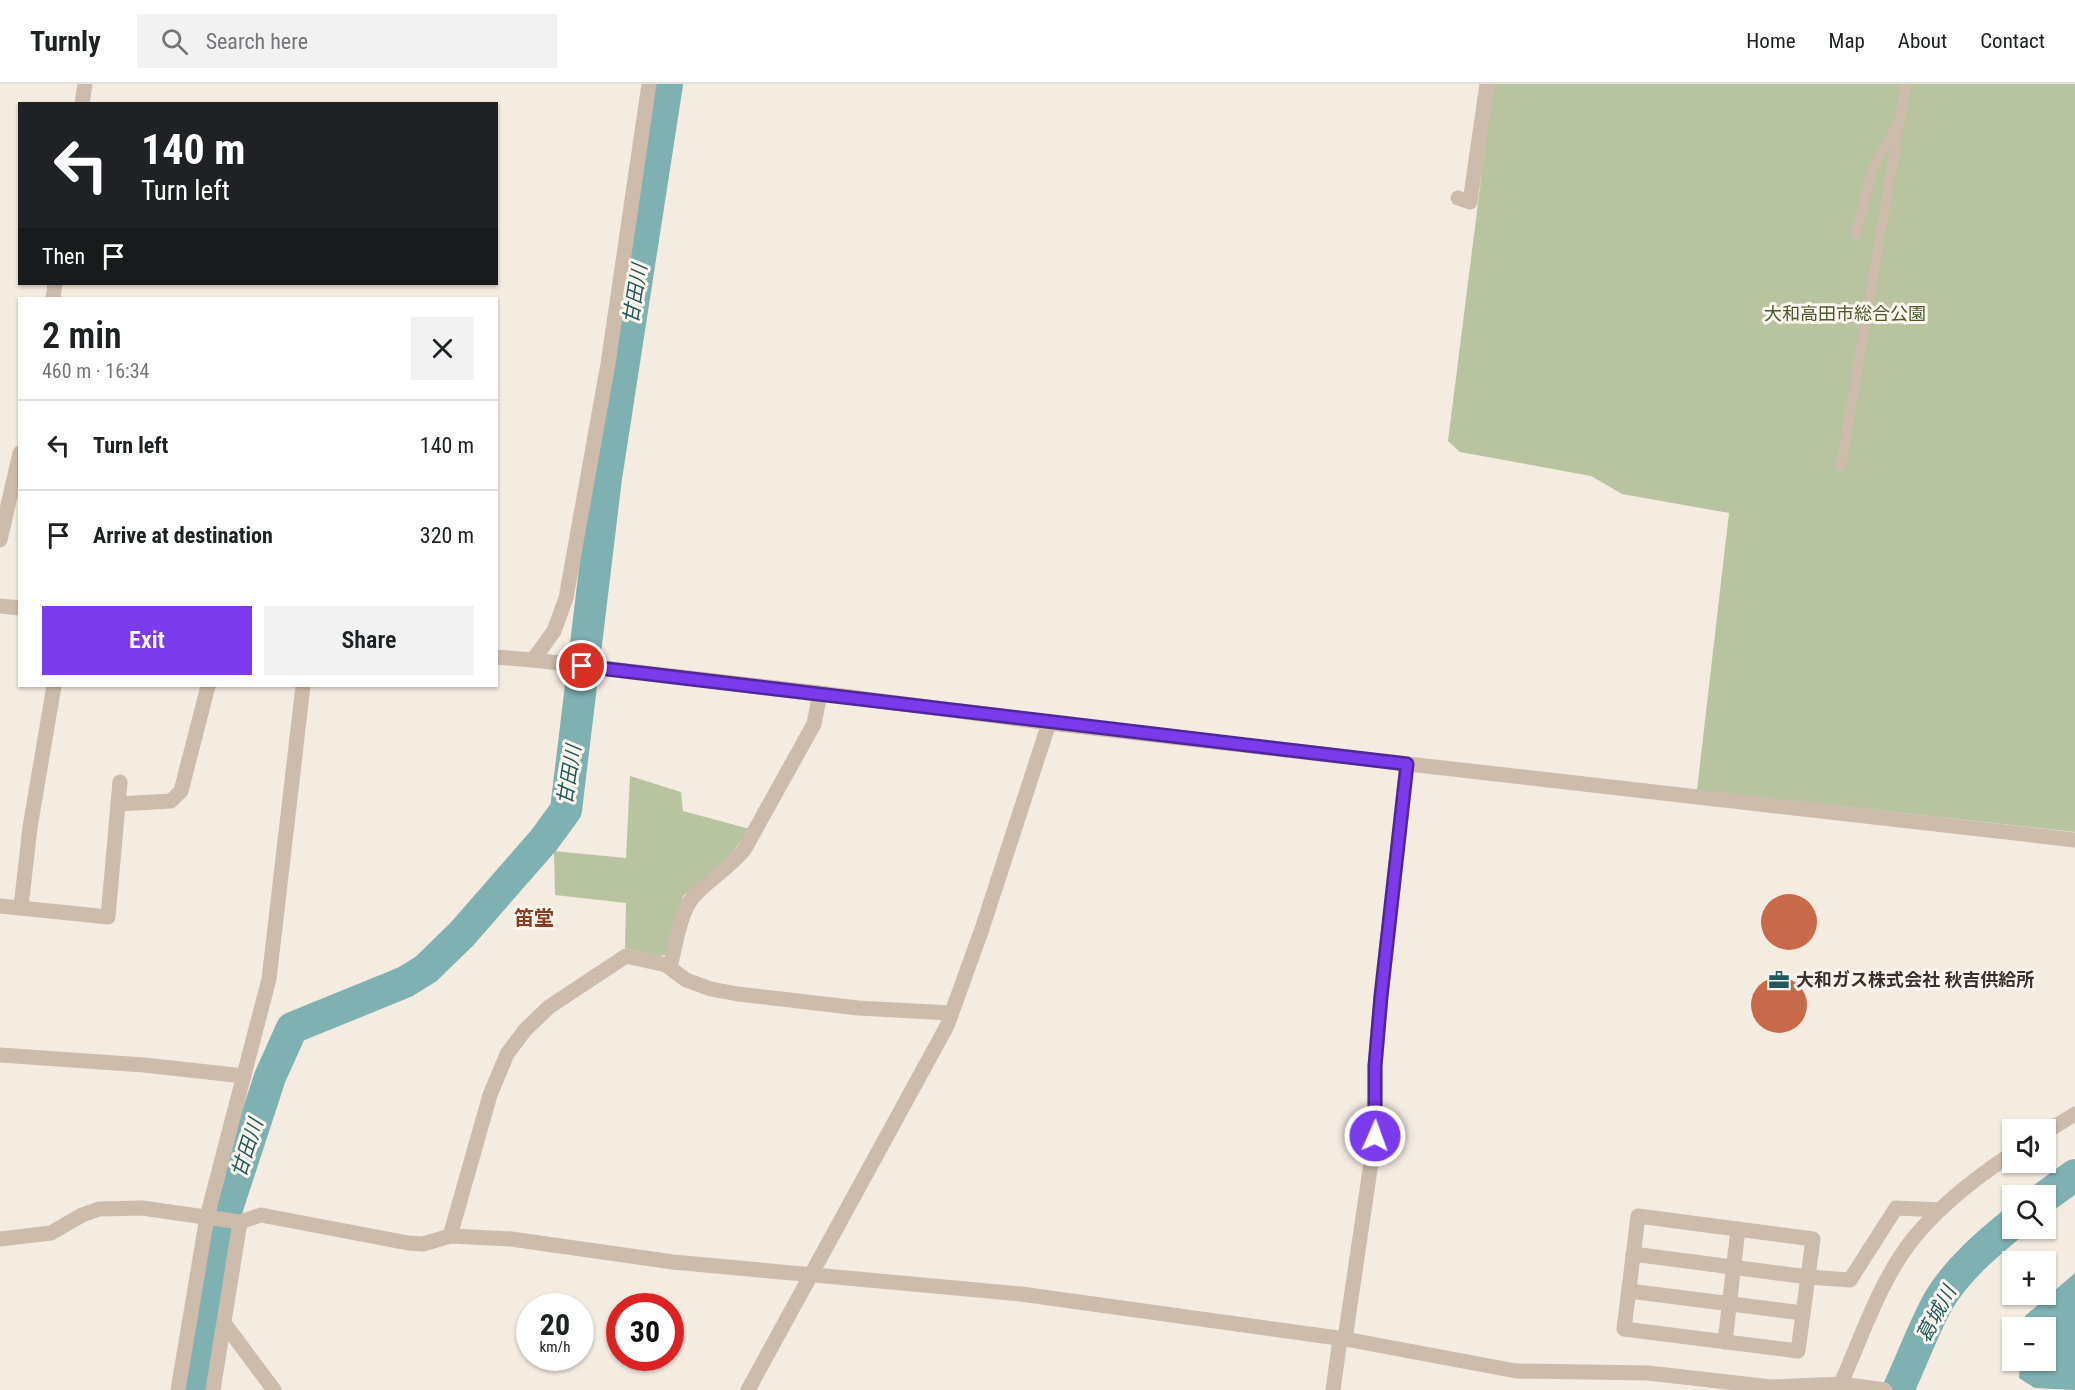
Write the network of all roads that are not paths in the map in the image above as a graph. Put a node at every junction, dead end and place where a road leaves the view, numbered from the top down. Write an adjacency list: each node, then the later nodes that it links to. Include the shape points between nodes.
1 (85, 84): 5 (street)
2 (649, 84): 15 (street, via 608,364 566,598 554,631)
3 (1487, 84): 7 (street, via 1470,202)
4 (1906, 84): 6 (lane)
5 (82, 102)
6 (1901, 116): 8 (lane, via 1872,170); 10 (lane)
7 (1458, 198)
8 (1856, 234)
9 (18, 462): 11 (street)
10 (1841, 466)
11 (0, 540)
12 (0, 606): 13 (street)
13 (18, 608)
14 (498, 657): 15 (street)
15 (533, 660): 19 (street)
16 (54, 687): 26 (street)
17 (208, 687): 23 (street, via 181,791 171,801)
18 (303, 687): 30 (street, via 272,963)
19 (820, 693): 20 (street); 27 (street, via 814,724 744,850 692,898)
20 (1049, 723): 21 (street); 28 (street)
21 (1407, 764): 24 (street); 48 (street, via 1381,996 1375,1136)
22 (120, 782): 23 (street)
23 (118, 804): 26 (street, via 108,917)
24 (2075, 840)
25 (0, 906): 26 (street)
26 (21, 907)
27 (670, 967): 28 (street, via 686,980 738,994 858,1008); 38 (street, via 626,956 549,1007 525,1030 507,1054 490,1095)
28 (951, 1013): 42 (street)
29 (0, 1055): 30 (street)
30 (244, 1076): 35 (street)
31 (2075, 1114): 32 (street)
32 (2056, 1126)
33 (2002, 1161): 34 (street)
34 (1940, 1210): 43 (street, via 1896,1208 1850,1280); 50 (street, via 1909,1244 1886,1283)
35 (211, 1217): 36 (street); 39 (street, via 142,1208 99,1209 51,1233); 51 (street)
36 (237, 1222): 38 (street, via 261,1215 423,1244); 47 (street)
37 (1738, 1229): 40 (street, via 1638,1216); 41 (street); 43 (street, via 1813,1239)
38 (450, 1236): 42 (street, via 543,1243 673,1262)
39 (0, 1239)
40 (1633, 1254): 41 (street); 44 (street)
41 (1734, 1267): 43 (street); 45 (street)
42 (811, 1275): 48 (street, via 1021,1294); 54 (street)
43 (1808, 1277): 46 (street)
44 (1629, 1291): 45 (street); 49 (street, via 1624,1329)
45 (1730, 1304): 46 (street); 49 (street)
46 (1803, 1313): 49 (street, via 1798,1351)
47 (224, 1323): 52 (street); 53 (street)
48 (1343, 1339): 50 (street, via 1516,1371 1648,1373 1771,1387); 55 (street)
49 (1725, 1342)
50 (1844, 1386): 56 (street)
51 (178, 1390)
52 (213, 1390)
53 (274, 1390)
54 (748, 1390)
55 (1333, 1390)
56 (1885, 1390)

